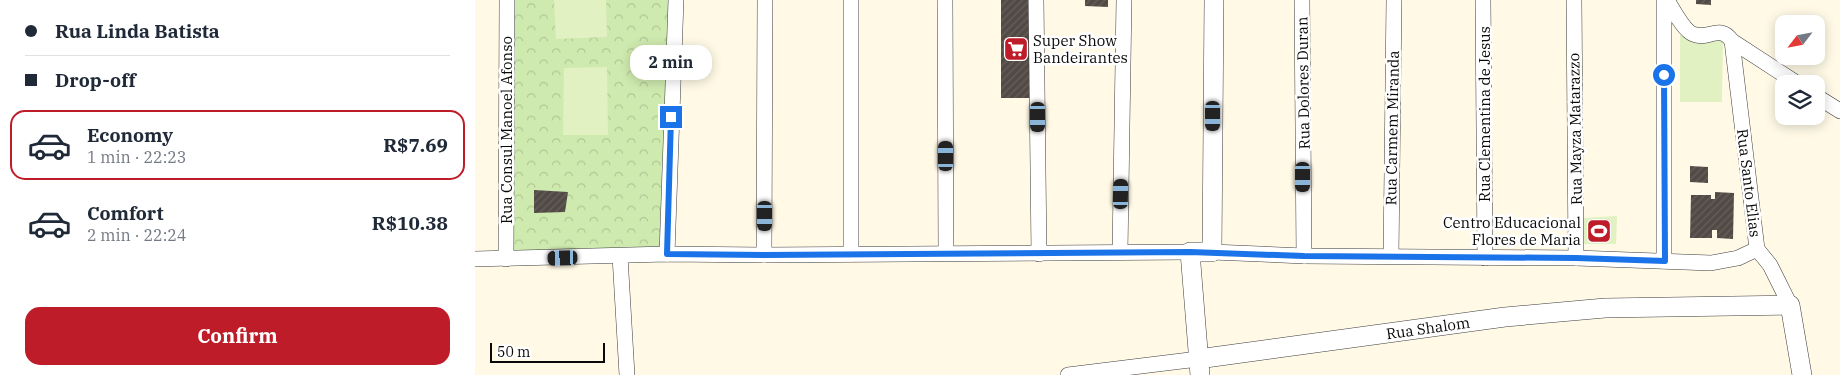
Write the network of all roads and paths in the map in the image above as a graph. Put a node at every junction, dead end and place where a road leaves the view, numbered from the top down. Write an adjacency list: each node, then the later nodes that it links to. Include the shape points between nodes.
1 (507, 0): 33 (street, Rua Consul Manoel Afonso)
2 (675, 0): 23 (street)
3 (765, 0): 26 (street)
4 (851, 0): 24 (street)
5 (945, 0): 22 (street)
6 (1037, 0): 25 (street)
7 (1124, 0): 19 (street)
8 (1214, 0): 21 (street)
9 (1302, 0): 28 (street, Rua Dolores Duran)
10 (1393, 0): 29 (street, Rua Carmem Miranda)
11 (1483, 0): 30 (street, Rua Clementina de Jesus)
12 (1574, 0): 31 (street, Rua Mayza Matarazzo)
13 (1666, 0): 14 (street, via 1689,32 1696,36 1721,32); 34 (street)
14 (1732, 41): 15 (street); 18 (street, Rua Santo Elias)
15 (1784, 75)
16 (1825, 102): 17 (street)
17 (1840, 111)
18 (1757, 249): 34 (street, via 1738,258 1711,264); 35 (street, Rua Santo Elias, via 1770,265)
19 (1120, 252): 20 (street); 25 (street)
20 (1190, 252): 21 (street); 36 (street)
21 (1212, 252): 28 (street)
22 (946, 253): 24 (street); 25 (street)
23 (667, 254): 26 (street); 27 (street)
24 (851, 254): 26 (street)
25 (1039, 254)
26 (764, 255)
27 (620, 256): 33 (street); 37 (street)
28 (1304, 256): 29 (street)
29 (1391, 256): 30 (street)
30 (1485, 258): 31 (street)
31 (1576, 258): 34 (street)
32 (475, 259): 33 (street)
33 (506, 259)
34 (1665, 261)
35 (1789, 305): 36 (street, Rua Shalom, via 1605,308 1505,317); 39 (street, Rua Santo Elias)
36 (1199, 367): 38 (street, Rua Shalom)
37 (627, 375)
38 (1068, 375)
39 (1802, 375)

